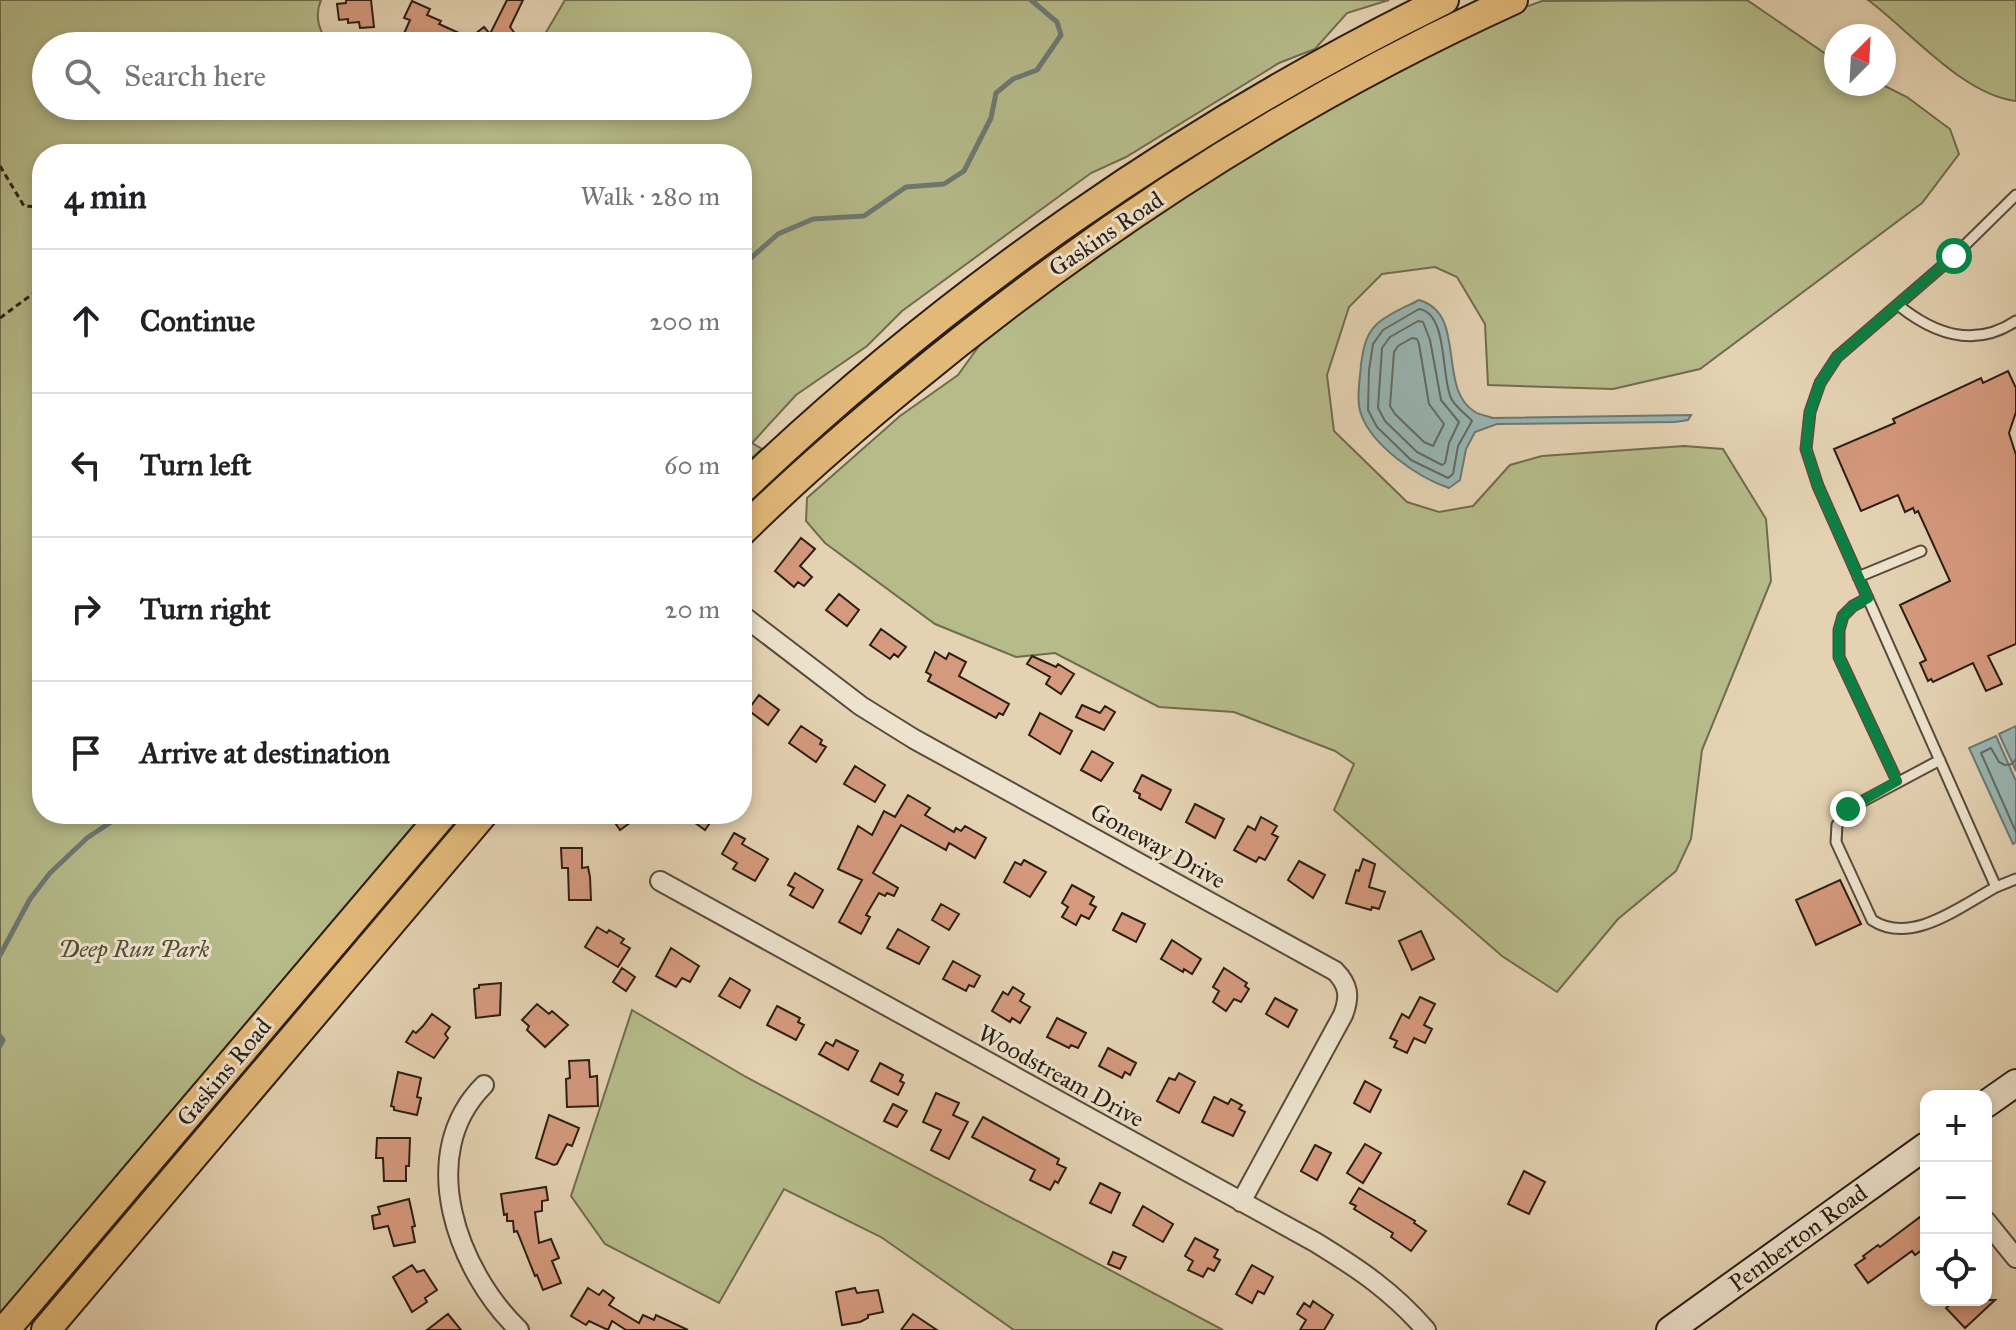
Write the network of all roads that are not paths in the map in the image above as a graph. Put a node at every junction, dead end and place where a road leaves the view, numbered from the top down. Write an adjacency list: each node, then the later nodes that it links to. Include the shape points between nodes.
1 (1444, 0): 6 (main road, Gaskins Road, via 1259,99 1080,214 914,338)
2 (1513, 0): 7 (main road, Gaskins Road, via 1300,111 1126,219 935,361)
3 (2016, 195): 4 (lane)
4 (1898, 305): 5 (lane, via 1921,323 1948,334 1977,336); 9 (lane, via 1837,357 1810,412 1806,449)
5 (2016, 321)
6 (752, 480)
7 (752, 522)
8 (1921, 551): 9 (lane)
9 (1858, 577): 10 (lane)
10 (1868, 598): 12 (lane); 13 (lane, via 1843,616 1839,657)
11 (752, 623): 23 (street, Goneway Drive, via 861,706 914,739 1343,979 1343,1015)
12 (1940, 760): 13 (lane); 18 (lane)
13 (1897, 781): 18 (lane, via 1848,809 1837,825 1836,842 1872,920 1883,928 1904,930)
14 (435, 824): 27 (main road, Gaskins Road)
15 (475, 824): 28 (main road, Gaskins Road)
16 (2016, 879): 18 (lane)
17 (660, 881): 23 (street, Woodstream Drive)
18 (1996, 887)
19 (2016, 1083): 21 (street)
20 (484, 1085): 29 (street, via 459,1119 453,1141 453,1215 469,1264)
21 (1992, 1100)
22 (1920, 1150): 26 (street, Pemberton Road)
23 (1241, 1202): 30 (street, Woodstream Drive, via 1358,1268 1402,1302)
24 (1992, 1228): 25 (street)
25 (2016, 1258)
26 (1673, 1329)
27 (5, 1330)
28 (46, 1330)
29 (519, 1330)
30 (1426, 1330)

